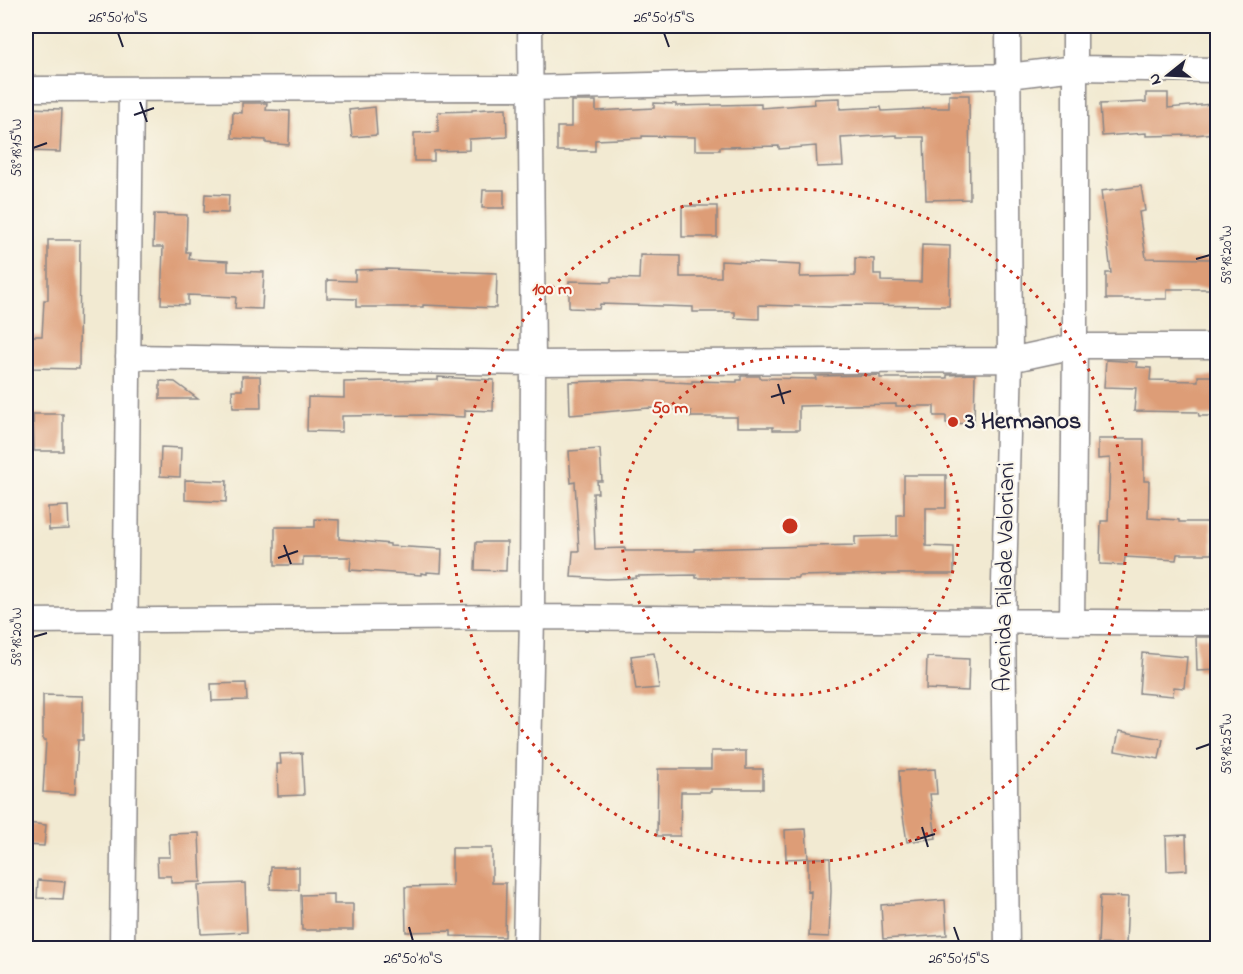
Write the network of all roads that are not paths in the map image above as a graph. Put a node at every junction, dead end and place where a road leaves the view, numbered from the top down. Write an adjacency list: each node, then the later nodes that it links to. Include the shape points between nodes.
1 (530, 26): 7 (street)
2 (1008, 26): 6 (street, Avenida Pilade Valoriani)
3 (1075, 26): 4 (street)
4 (1075, 68): 5 (street); 6 (street); 11 (street)
5 (1218, 70)
6 (1008, 76): 7 (street); 13 (street, Avenida Pilade Valoriani)
7 (529, 88): 9 (street); 14 (street)
8 (26, 89): 9 (street)
9 (131, 89): 12 (street)
10 (1218, 345): 11 (street)
11 (1075, 346): 13 (street); 19 (street)
12 (128, 357): 14 (street); 16 (street)
13 (1010, 360): 14 (street); 17 (street, Avenida Pilade Valoriani)
14 (533, 363): 15 (street)
15 (532, 617): 16 (street); 17 (street); 22 (street)
16 (126, 620): 18 (street); 21 (street)
17 (1003, 620): 19 (street); 23 (street, Avenida Pilade Valoriani)
18 (26, 621)
19 (1072, 621): 20 (street)
20 (1218, 623)
21 (122, 948)
22 (525, 948)
23 (1007, 948)

